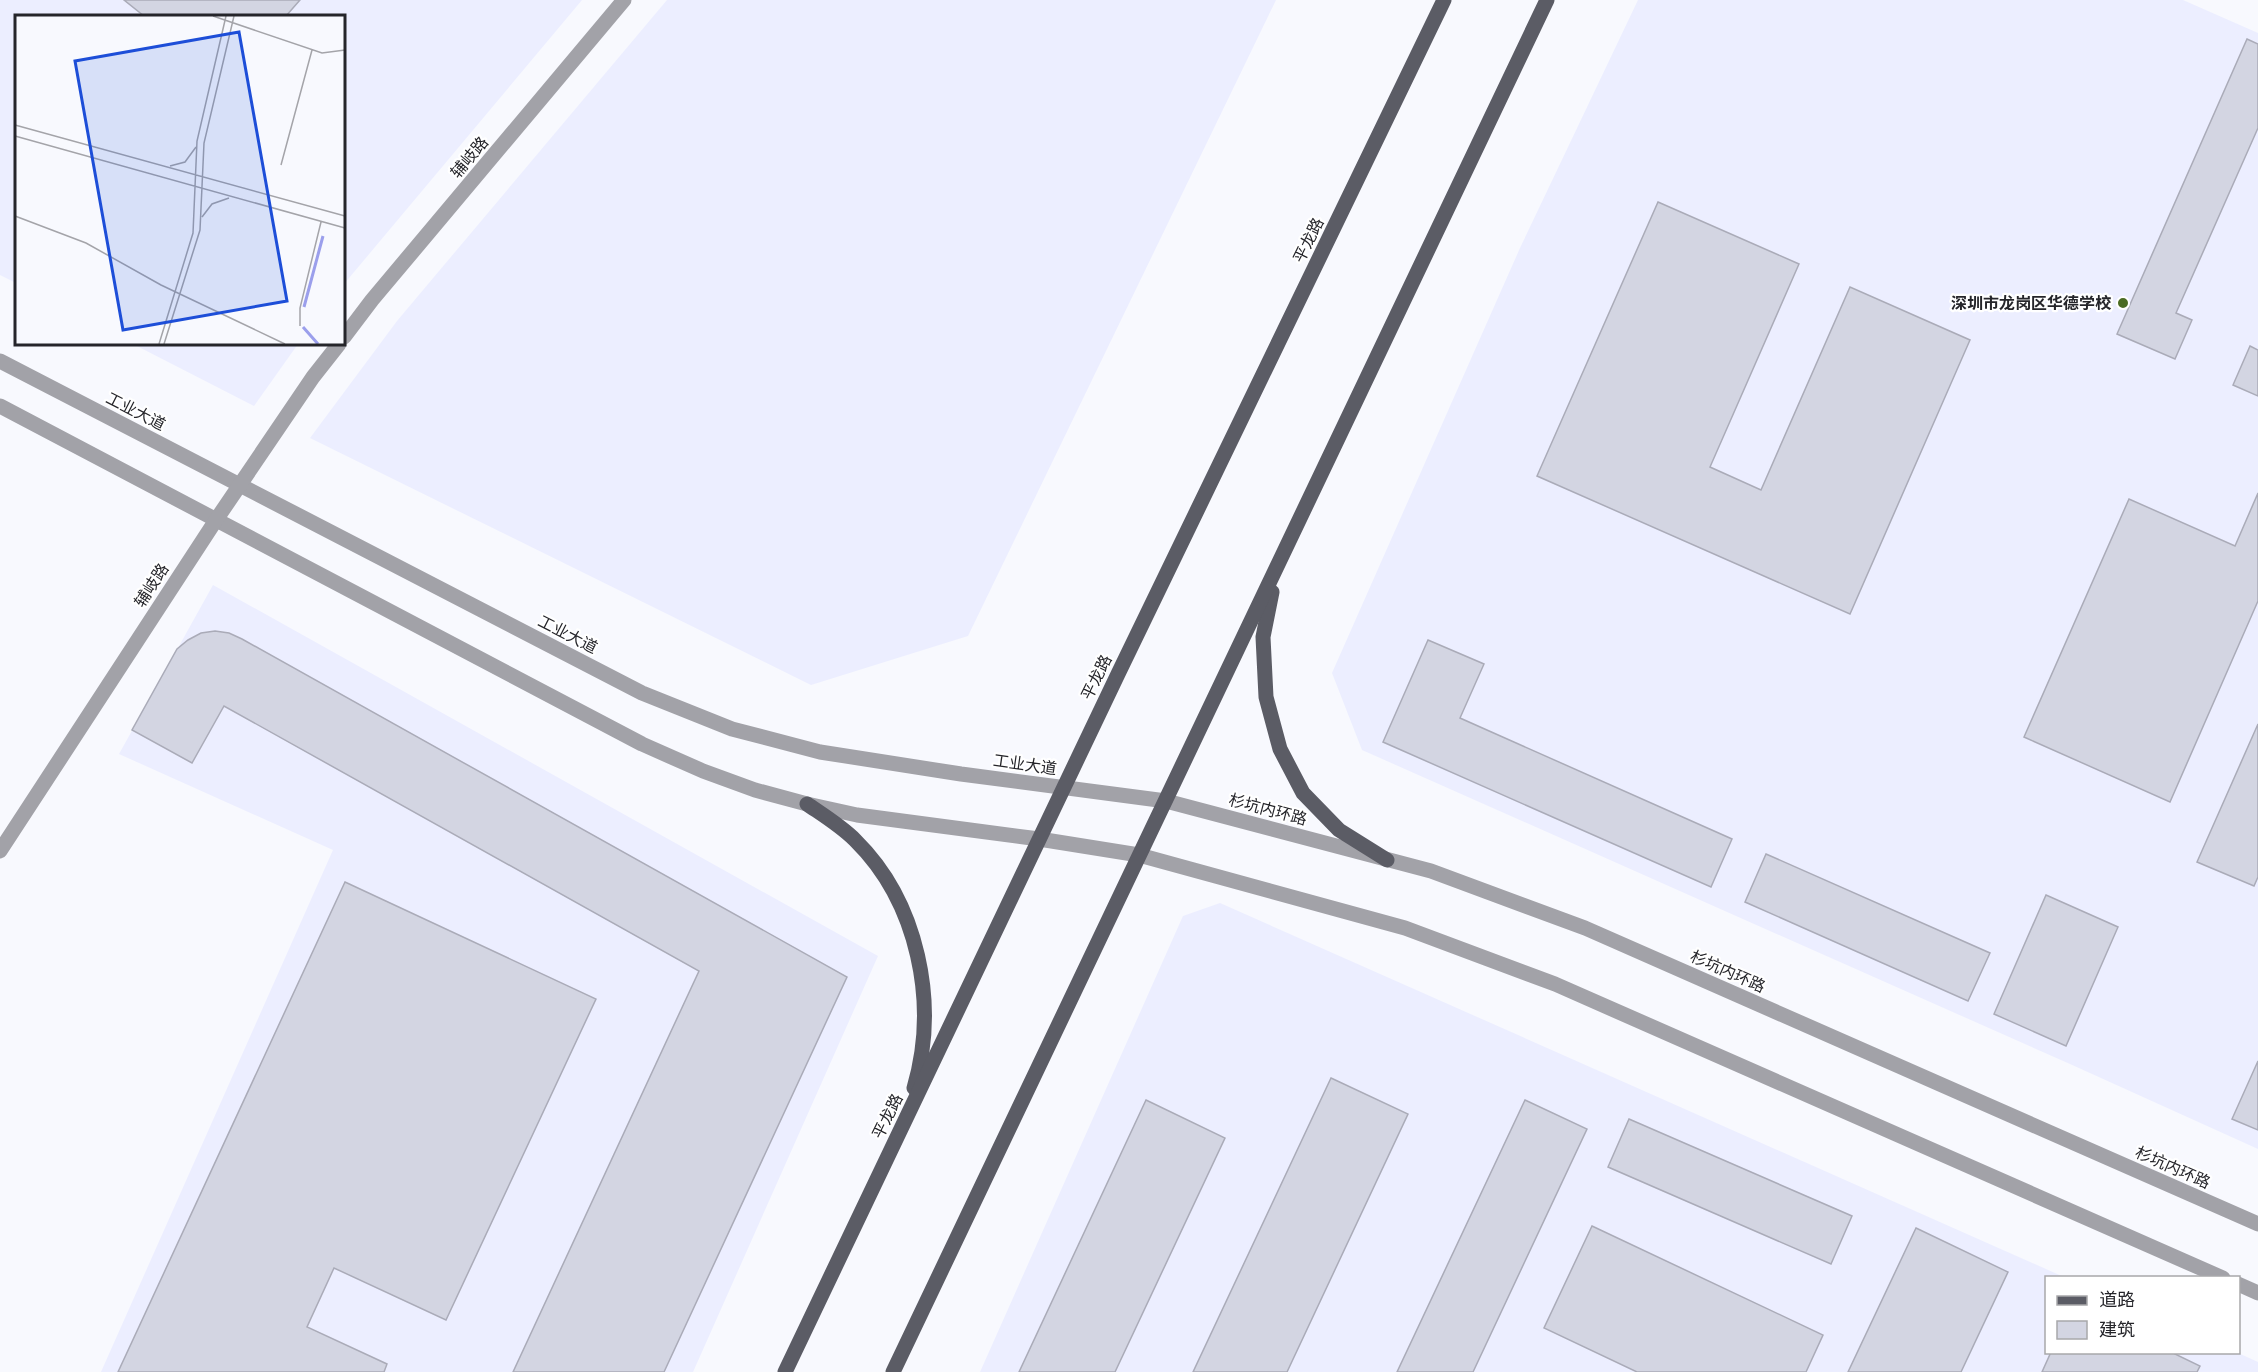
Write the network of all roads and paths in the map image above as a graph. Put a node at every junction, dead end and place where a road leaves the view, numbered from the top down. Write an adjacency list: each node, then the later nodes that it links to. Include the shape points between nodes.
1 (624, 0): 4 (street, 辅岐路)
2 (1444, 0): 11 (main road, 平龙路)
3 (1547, 0): 10 (main road)
4 (345, 337)
5 (338, 345): 8 (street, 辅岐路)
6 (0, 361): 8 (street, 工业大道)
7 (0, 406): 9 (street)
8 (240, 485): 9 (street, 辅岐路); 11 (street, 工业大道, via 642,693 710,721 820,752)
9 (216, 520): 13 (street, via 642,744 755,790); 15 (street, 辅岐路)
10 (1276, 571): 12 (main road); 17 (main road, via 1263,637 1266,698 1280,749 1310,801 1339,830)
11 (1064, 787): 12 (street, 工业大道); 14 (main road, 平龙路)
12 (1166, 801): 16 (main road); 17 (street, 杉坑内环路)
13 (807, 804): 14 (street, via 857,815); 18 (main road, via 854,838 882,871 901,905 916,945 923,986 923,1034 916,1081)
14 (1039, 839): 16 (street); 18 (main road, 平龙路)
15 (0, 851)
16 (1139, 855): 20 (street, via 1405,928 1555,984); 24 (main road)
17 (1387, 860): 19 (street, 杉坑内环路, via 1431,871 1585,928)
18 (902, 1126): 23 (main road, 平龙路)
19 (2258, 1224)
20 (2218, 1276)
21 (2240, 1285): 22 (street)
22 (2258, 1293)
23 (784, 1372)
24 (893, 1372)

